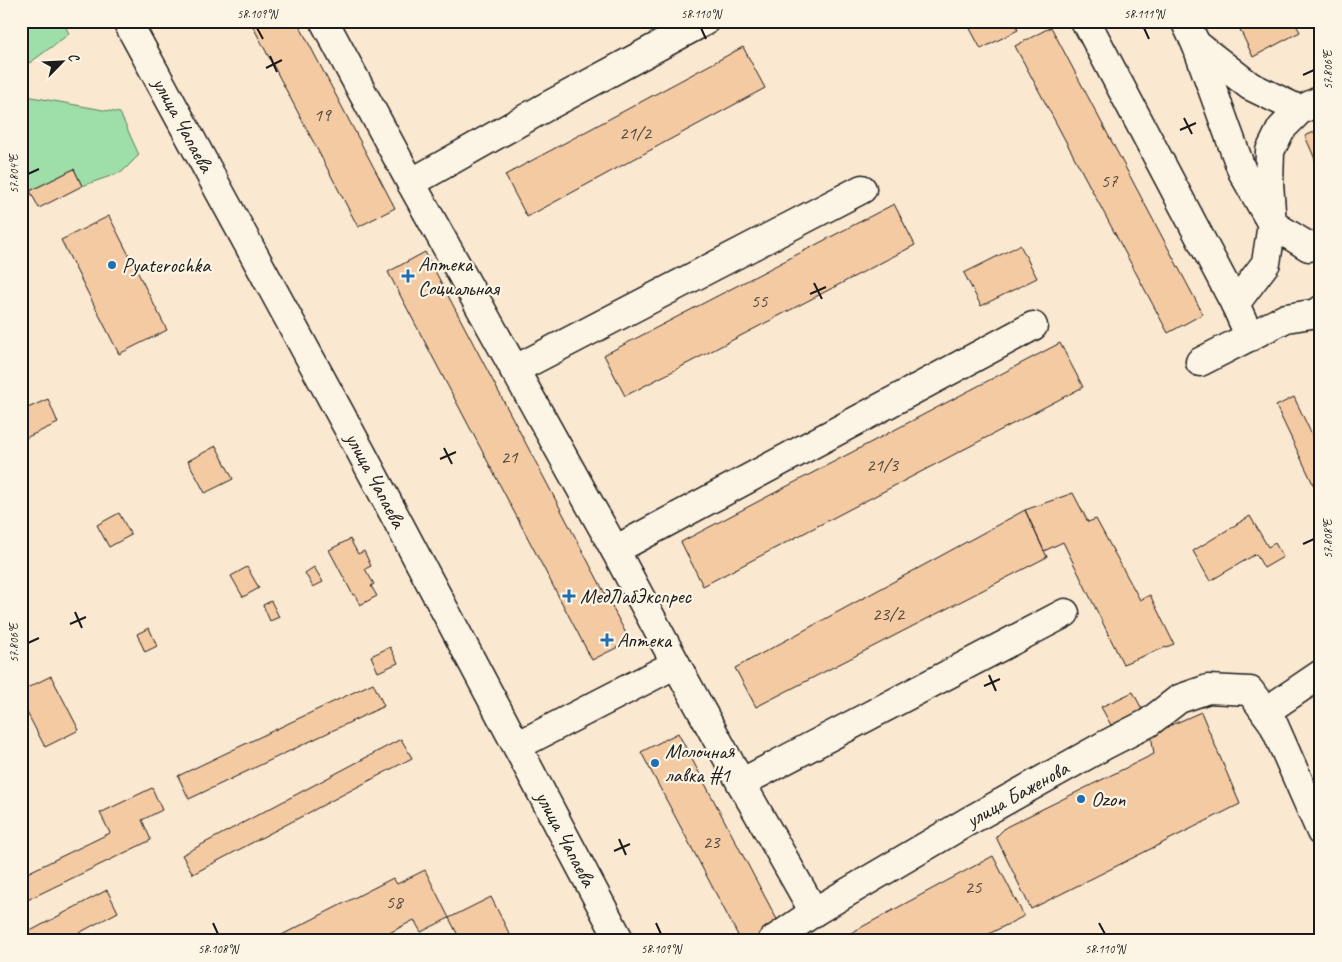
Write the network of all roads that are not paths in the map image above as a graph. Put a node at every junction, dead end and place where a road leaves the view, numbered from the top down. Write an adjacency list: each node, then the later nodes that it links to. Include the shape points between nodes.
1 (127, 21): 22 (street, улица Чапаева)
2 (324, 21): 7 (street)
3 (705, 21): 7 (street)
4 (1084, 21): 11 (street)
5 (1191, 33): 6 (street, via 1250,86); 9 (street, via 1242,171)
6 (1311, 105): 9 (street, via 1281,129 1270,151)
7 (411, 183): 16 (street)
8 (862, 189): 16 (street)
9 (1272, 224): 10 (street, via 1309,247); 11 (street, via 1266,263)
10 (1321, 245)
11 (1235, 304): 14 (street)
12 (1321, 310): 14 (street, via 1286,318)
13 (1033, 326): 17 (street)
14 (1250, 337): 15 (street)
15 (1200, 362)
16 (514, 370): 17 (street)
17 (615, 550): 19 (street)
18 (1065, 613): 23 (street)
19 (676, 664): 22 (street); 23 (street)
20 (1321, 674): 21 (street)
21 (1265, 712): 24 (street); 25 (street, улица Баженова, via 1250,691 1208,689 1179,699 1148,723 967,822)
22 (517, 746): 26 (street, улица Чапаева)
23 (741, 783): 25 (street)
24 (1321, 832)
25 (814, 912): 27 (street, улица Баженова)
26 (620, 941)
27 (772, 941)

